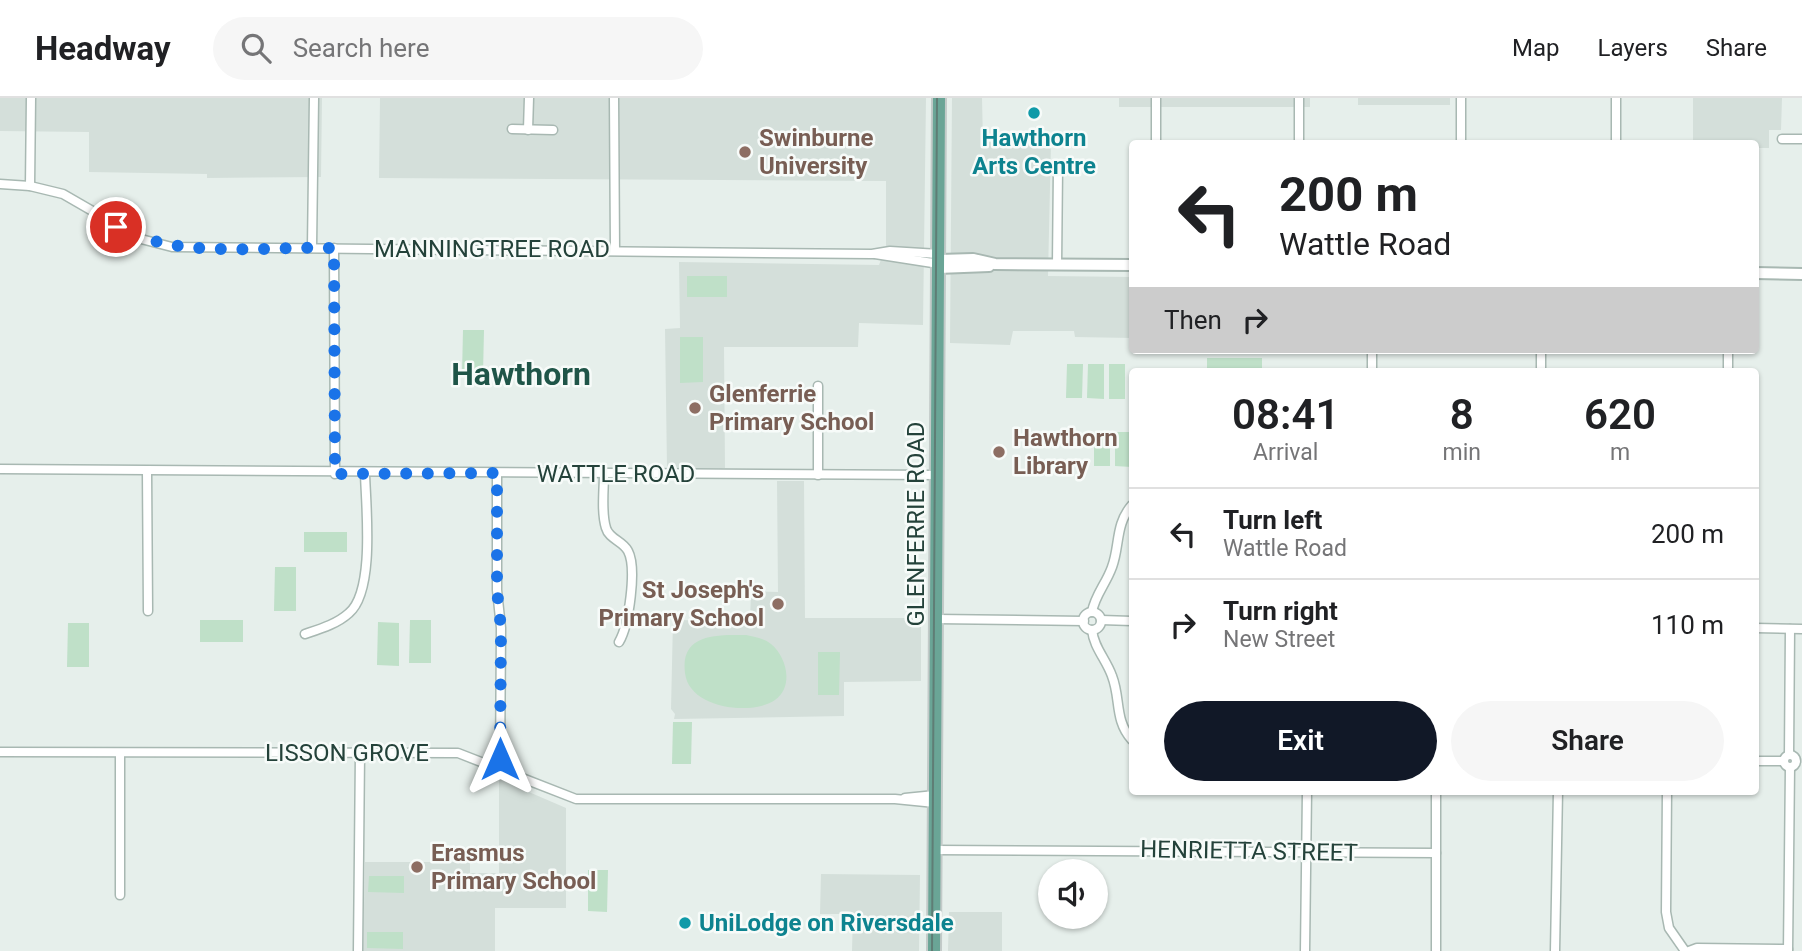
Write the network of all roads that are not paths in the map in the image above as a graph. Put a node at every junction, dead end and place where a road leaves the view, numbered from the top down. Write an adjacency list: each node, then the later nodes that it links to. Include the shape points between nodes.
1 (31, 98): 21 (street)
2 (314, 98): 22 (street)
3 (528, 98): 11 (street)
4 (614, 98): 24 (street)
5 (939, 98): 25 (main road, GLENFERRIE ROAD)
6 (1156, 98): 15 (street)
7 (1299, 98): 16 (street)
8 (1461, 98): 17 (street)
9 (1616, 98): 18 (street)
10 (512, 130): 11 (street)
11 (528, 130): 12 (street)
12 (553, 130)
13 (1782, 139): 14 (street)
14 (1802, 139)
15 (1156, 140)
16 (1299, 140)
17 (1461, 140)
18 (1616, 140)
19 (1058, 168): 26 (street)
20 (0, 184): 21 (street, MANNINGTREE ROAD)
21 (30, 186): 22 (street, MANNINGTREE ROAD, via 64,194 141,239 172,247)
22 (312, 247): 23 (street, MANNINGTREE ROAD)
23 (334, 248): 24 (street, MANNINGTREE ROAD); 34 (street)
24 (615, 250): 25 (street, MANNINGTREE ROAD, via 872,254)
25 (939, 261): 26 (street); 38 (main road, GLENFERRIE ROAD)
26 (1057, 265): 27 (street)
27 (1129, 265)
28 (1759, 273): 29 (street)
29 (1802, 274)
30 (818, 386): 37 (street)
31 (0, 469): 32 (street, WATTLE ROAD)
32 (147, 471): 34 (street, WATTLE ROAD); 40 (street)
33 (497, 473): 35 (street, WATTLE ROAD); 36 (street, WATTLE ROAD); 58 (street)
34 (335, 474): 35 (street, WATTLE ROAD)
35 (365, 474): 50 (street, via 362,590 349,614)
36 (604, 474): 37 (street, WATTLE ROAD); 51 (street, via 605,526 630,558 629,603)
37 (818, 475): 38 (street, WATTLE ROAD)
38 (937, 475): 42 (main road, GLENFERRIE ROAD)
39 (1129, 510): 41 (street, via 1119,527 1113,565)
40 (148, 611)
41 (1092, 612): 43 (street); 44 (street)
42 (936, 619): 44 (street); 63 (main road, GLENFERRIE ROAD)
43 (1101, 620): 45 (street); 49 (street)
44 (1084, 621): 49 (street)
45 (1129, 621)
46 (1759, 628): 47 (street)
47 (1790, 629): 48 (street); 57 (street)
48 (1802, 629)
49 (1092, 630): 52 (street, via 1113,679 1117,714)
50 (305, 634)
51 (620, 642)
52 (1129, 737)
53 (0, 752): 54 (street, LISSON GROVE)
54 (120, 752): 55 (street, LISSON GROVE); 67 (street)
55 (360, 753): 58 (street, LISSON GROVE, via 458,752); 69 (street)
56 (1759, 761): 57 (street)
57 (1792, 761): 68 (street)
58 (500, 769): 63 (street, LISSON GROVE, via 576,799)
59 (1307, 795): 65 (street)
60 (1436, 795): 66 (street)
61 (1558, 795): 73 (street)
62 (1667, 795): 74 (street, via 1666,912 1669,928)
63 (935, 799): 64 (main road, GLENFERRIE ROAD)
64 (935, 849): 65 (street, HENRIETTA STREET); 70 (main road, GLENFERRIE ROAD)
65 (1306, 851): 66 (street, HENRIETTA STREET); 71 (street)
66 (1436, 853): 72 (street)
67 (120, 895)
68 (1788, 950): 74 (street)
69 (358, 951)
70 (934, 951)
71 (1305, 951)
72 (1436, 951)
73 (1555, 951)
74 (1687, 951)

